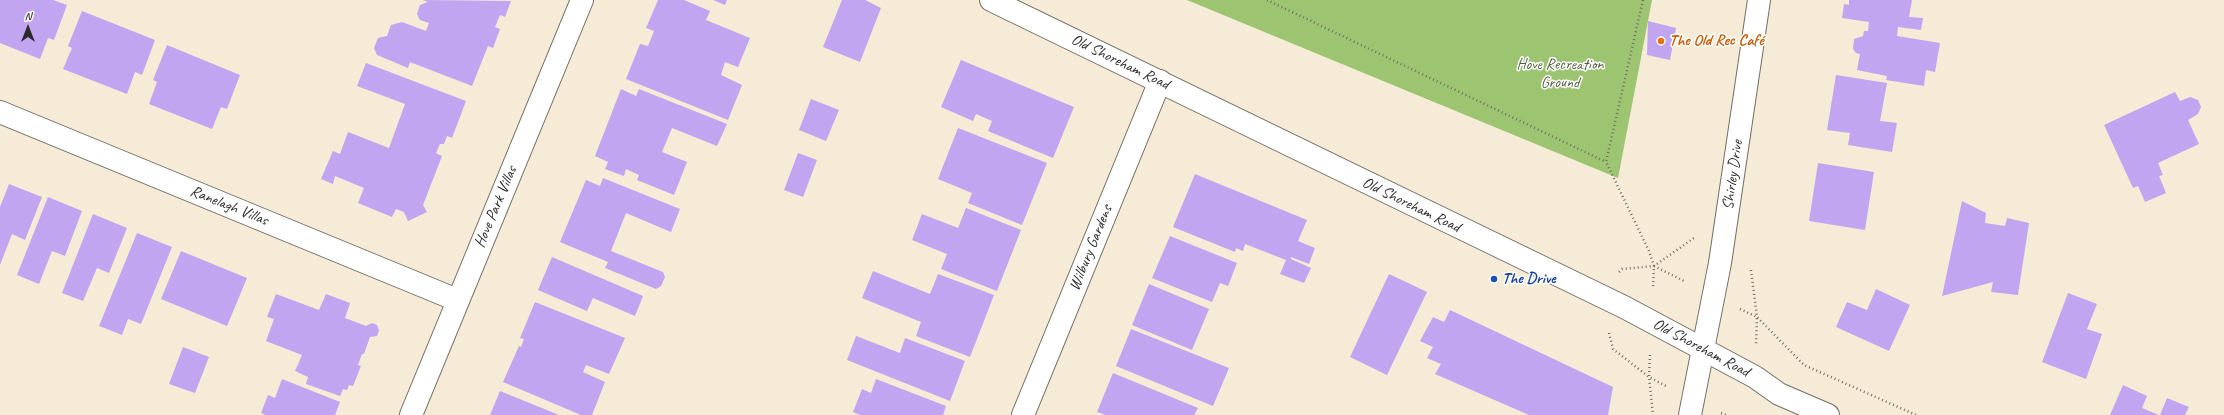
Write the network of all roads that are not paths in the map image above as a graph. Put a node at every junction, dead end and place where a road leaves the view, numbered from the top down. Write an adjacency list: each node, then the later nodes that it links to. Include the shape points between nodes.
1 (582, 0): 6 (street, Hove Park Villas)
2 (991, 0): 4 (street, Old Shoreham Road)
3 (1759, 0): 7 (street, Shirley Drive, via 1727,214)
4 (1160, 81): 7 (street, Old Shoreham Road); 9 (street, Wilbury Gardens)
5 (0, 112): 6 (street, Ranelagh Villas)
6 (457, 300): 8 (street, Hove Park Villas)
7 (1703, 349): 10 (street); 11 (street, Old Shoreham Road, via 1755,376 1779,394)
8 (411, 415)
9 (1023, 415)
10 (1690, 415)
11 (1828, 415)

